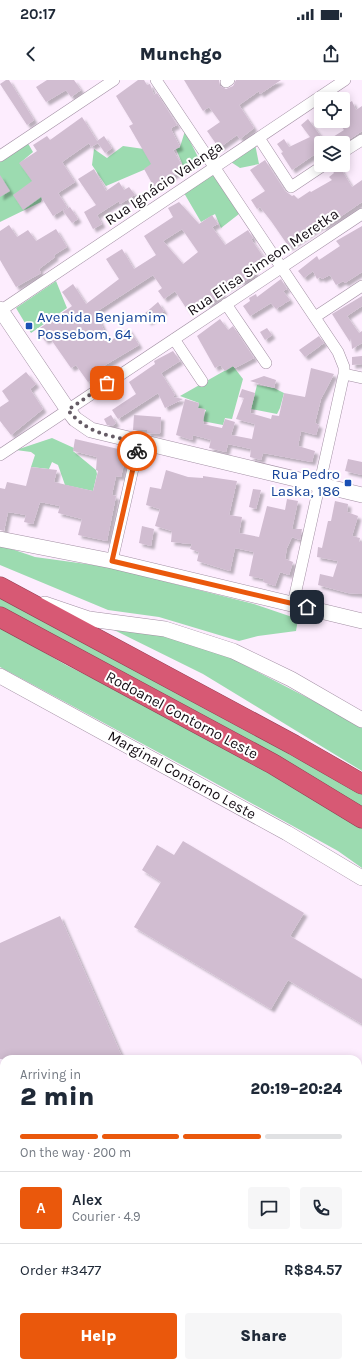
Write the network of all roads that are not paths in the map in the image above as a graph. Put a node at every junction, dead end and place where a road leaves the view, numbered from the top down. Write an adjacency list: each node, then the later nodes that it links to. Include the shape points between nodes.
1 (114, 80): 7 (street)
2 (156, 80): 8 (street)
3 (345, 80): 4 (street, Rua Ignácio Valenga)
4 (258, 138): 8 (street, Rua Ignácio Valenga); 9 (street, via 291,187)
5 (362, 140): 6 (street)
6 (350, 148)
7 (0, 156)
8 (214, 168): 11 (street); 14 (street, Rua Ignácio Valenga)
9 (314, 172)
10 (362, 214): 11 (street, Rua Elisa Simeon Meretka)
11 (281, 267): 13 (street, Rua Elisa Simeon Meretka); 15 (street)
12 (362, 286): 15 (street)
13 (226, 304): 16 (street, Rua Elisa Simeon Meretka); 17 (street)
14 (0, 310): 21 (street)
15 (315, 317): 18 (street, via 338,352)
16 (174, 339): 20 (street); 21 (street, Rua Elisa Simeon Meretka)
17 (266, 363)
18 (344, 374): 19 (street); 24 (street)
19 (362, 378)
20 (202, 381)
21 (68, 410): 22 (street, via 78,422 91,430); 23 (street, Rua Elisa Simeon Meretka)
22 (139, 442): 24 (street); 27 (street)
23 (0, 455)
24 (319, 485): 25 (street); 29 (street)
25 (362, 496)
26 (0, 539): 27 (street)
27 (112, 561): 29 (street)
28 (4, 589): 33 (street, via 89,619 165,629 226,648 291,679); 34 (highway, Rodoanel Contorno Leste)
29 (293, 604): 31 (street)
30 (0, 617): 35 (highway, Rodoanel Contorno Leste, via 273,764)
31 (362, 621)
32 (0, 676): 36 (street, Marginal Contorno Leste, via 287,833)
33 (362, 720)
34 (362, 784)
35 (362, 818)
36 (362, 878)

